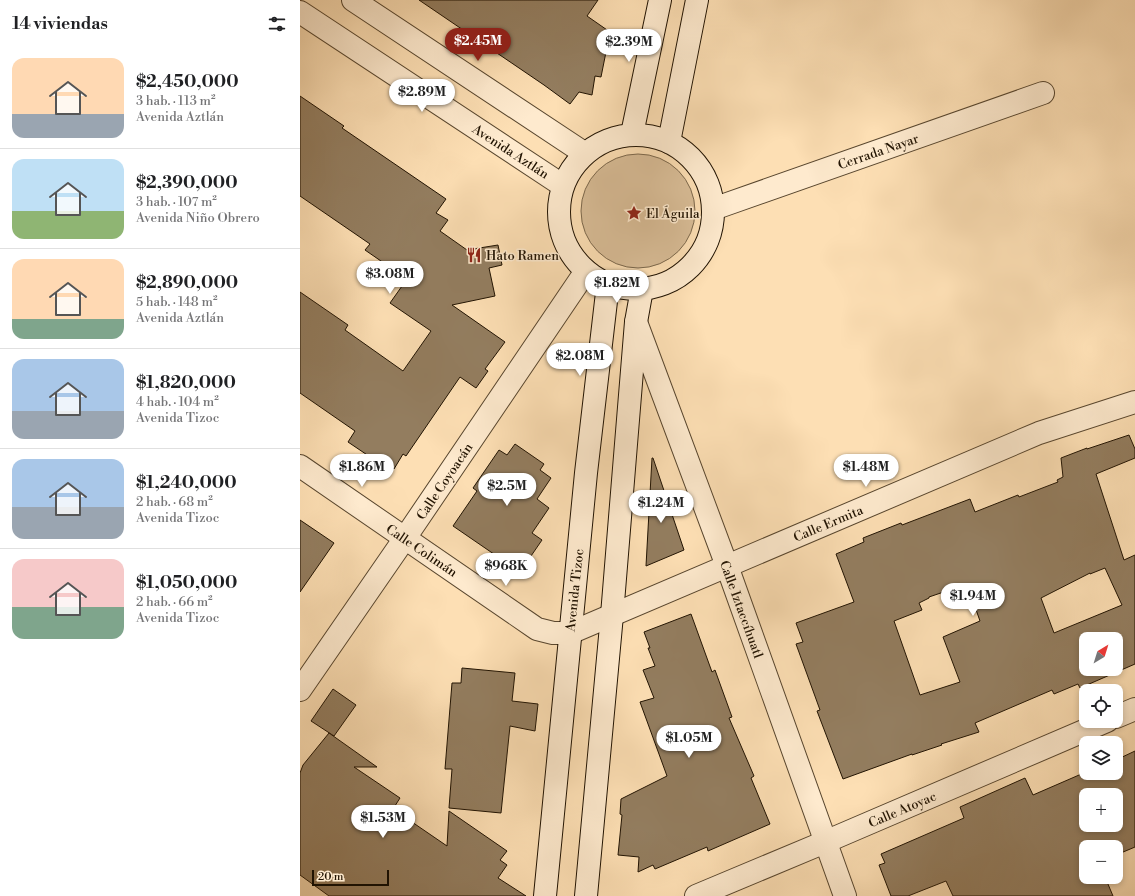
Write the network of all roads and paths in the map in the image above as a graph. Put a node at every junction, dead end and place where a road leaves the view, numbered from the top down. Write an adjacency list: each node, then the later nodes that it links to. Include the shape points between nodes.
1 (353, 0): 8 (street)
2 (660, 0): 6 (street)
3 (697, 0): 7 (street)
4 (300, 12): 9 (street, Avenida Aztlán)
5 (1043, 94): 10 (street, Cerrada Nayar)
6 (632, 134): 7 (street, via 651,136); 8 (street, via 598,143)
7 (669, 142): 10 (street, via 696,162 711,192)
8 (584, 153): 9 (street, via 575,162)
9 (562, 185): 11 (street, via 558,204 559,223 564,241 573,258)
10 (713, 209): 13 (street, via 712,226 707,242 688,270 658,286)
11 (586, 272): 12 (street); 17 (street, Calle Coyoacán)
12 (608, 284): 13 (street, via 625,289); 20 (street, Avenida Tizoc)
13 (642, 289): 14 (street)
14 (636, 322): 18 (street, Calle Iztaccíhuatl); 19 (street)
15 (1135, 402): 18 (street, Calle Ermita, via 1039,433)
16 (300, 466): 17 (street, Calle Colimán)
17 (405, 538): 20 (street, Calle Colimán, via 537,629 553,633); 21 (street, Calle Coyoacán)
18 (726, 566): 19 (street, Calle Ermita); 25 (street, Calle Iztaccíhuatl)
19 (612, 614): 20 (street, Calle Colimán); 27 (street)
20 (570, 633): 26 (street, Avenida Tizoc)
21 (300, 690)
22 (1135, 709): 23 (street)
23 (1123, 714)
24 (1090, 728): 25 (street, Calle Atoyac)
25 (825, 842): 28 (street, Calle Atoyac); 29 (street, Calle Iztaccíhuatl)
26 (545, 896)
27 (586, 896)
28 (696, 896)
29 (845, 896)

